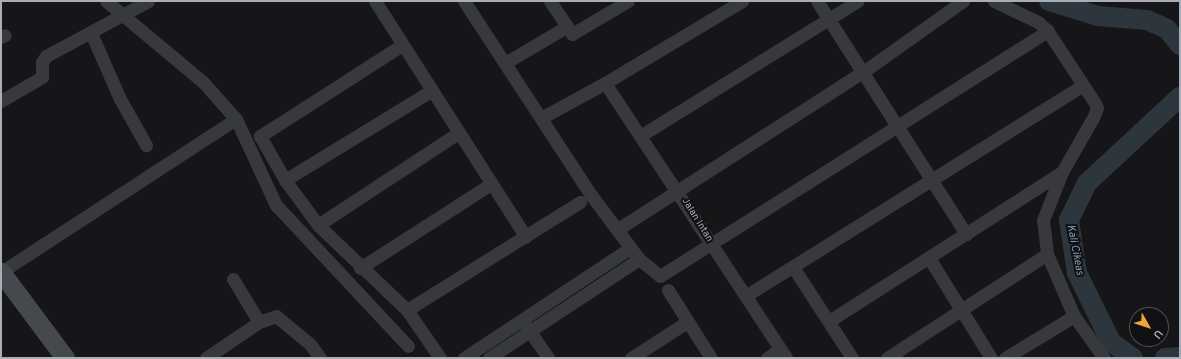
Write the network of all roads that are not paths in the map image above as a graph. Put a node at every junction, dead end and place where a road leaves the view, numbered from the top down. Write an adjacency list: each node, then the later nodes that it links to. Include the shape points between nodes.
1 (106, 1): 12 (street)
2 (148, 1): 12 (street)
3 (375, 1): 17 (street)
4 (464, 1): 18 (street)
5 (550, 1): 14 (street)
6 (628, 1): 14 (street, via 575,34 570,33)
7 (742, 1): 20 (street)
8 (817, 1): 13 (street)
9 (858, 1): 13 (street)
10 (963, 1): 19 (street)
11 (994, 1): 15 (street, via 1038,22)
12 (121, 16): 16 (street); 25 (street, via 204,82)
13 (829, 21): 19 (street); 28 (street)
14 (566, 26): 18 (street)
15 (1048, 31): 21 (street); 26 (street)
16 (91, 33): 23 (street, via 46,56 42,62 42,77); 29 (street, via 120,99)
17 (402, 45): 22 (street); 31 (street, via 260,136)
18 (505, 64): 24 (street)
19 (863, 72): 26 (street); 34 (street)
20 (606, 83): 24 (street); 28 (street, Jalan Intan)
21 (1083, 85): 30 (street, via 1097,108 1080,144); 32 (street)
22 (431, 91): 27 (street); 31 (street)
23 (1, 101)
24 (541, 118): 37 (street, via 591,195)
25 (236, 119): 47 (street); 59 (street, via 276,205)
26 (898, 128): 32 (street); 40 (street)
27 (458, 133): 33 (street); 36 (street)
28 (640, 136): 34 (street, Jalan Intan)
29 (146, 145)
30 (1062, 172): 38 (street); 42 (street, via 1043,220)
31 (285, 180): 36 (street)
32 (932, 180): 38 (street); 45 (street)
33 (491, 184): 39 (street); 46 (street)
34 (678, 191): 37 (street); 40 (street, Jalan Intan)
35 (580, 202): 39 (street)
36 (318, 225): 46 (street)
37 (618, 229): 41 (street)
38 (966, 234): 43 (street)
39 (526, 237): 51 (street)
40 (711, 244): 44 (street, via 660,276); 50 (street, Jalan Intan)
41 (630, 248): 44 (street); 54 (street)
42 (1047, 254): 52 (street); 53 (street)
43 (929, 258): 52 (street); 55 (street)
44 (639, 259): 58 (street)
45 (793, 267): 50 (street); 55 (street)
46 (360, 268): 51 (street)
47 (1, 273): 62 (main road)
48 (233, 279): 56 (street)
49 (668, 290): 57 (street)
50 (747, 295): 60 (street, Jalan Intan)
51 (407, 310): 65 (street)
52 (961, 310): 72 (street); 73 (street)
53 (1074, 316): 74 (street); 75 (street)
54 (523, 321): 58 (street); 66 (street)
55 (828, 321): 71 (street)
56 (259, 322): 63 (street); 64 (street, via 276,316 310,344)
57 (687, 322): 61 (street); 69 (street)
58 (530, 332): 67 (street); 68 (street)
59 (408, 346)
60 (783, 354): 70 (street)
61 (635, 357)
62 (65, 358)
63 (206, 358)
64 (320, 358)
65 (440, 358)
66 (464, 358)
67 (489, 358)
68 (548, 358)
69 (711, 358)
70 (766, 358)
71 (852, 358)
72 (887, 358)
73 (991, 358)
74 (1005, 358)
75 (1104, 358)

